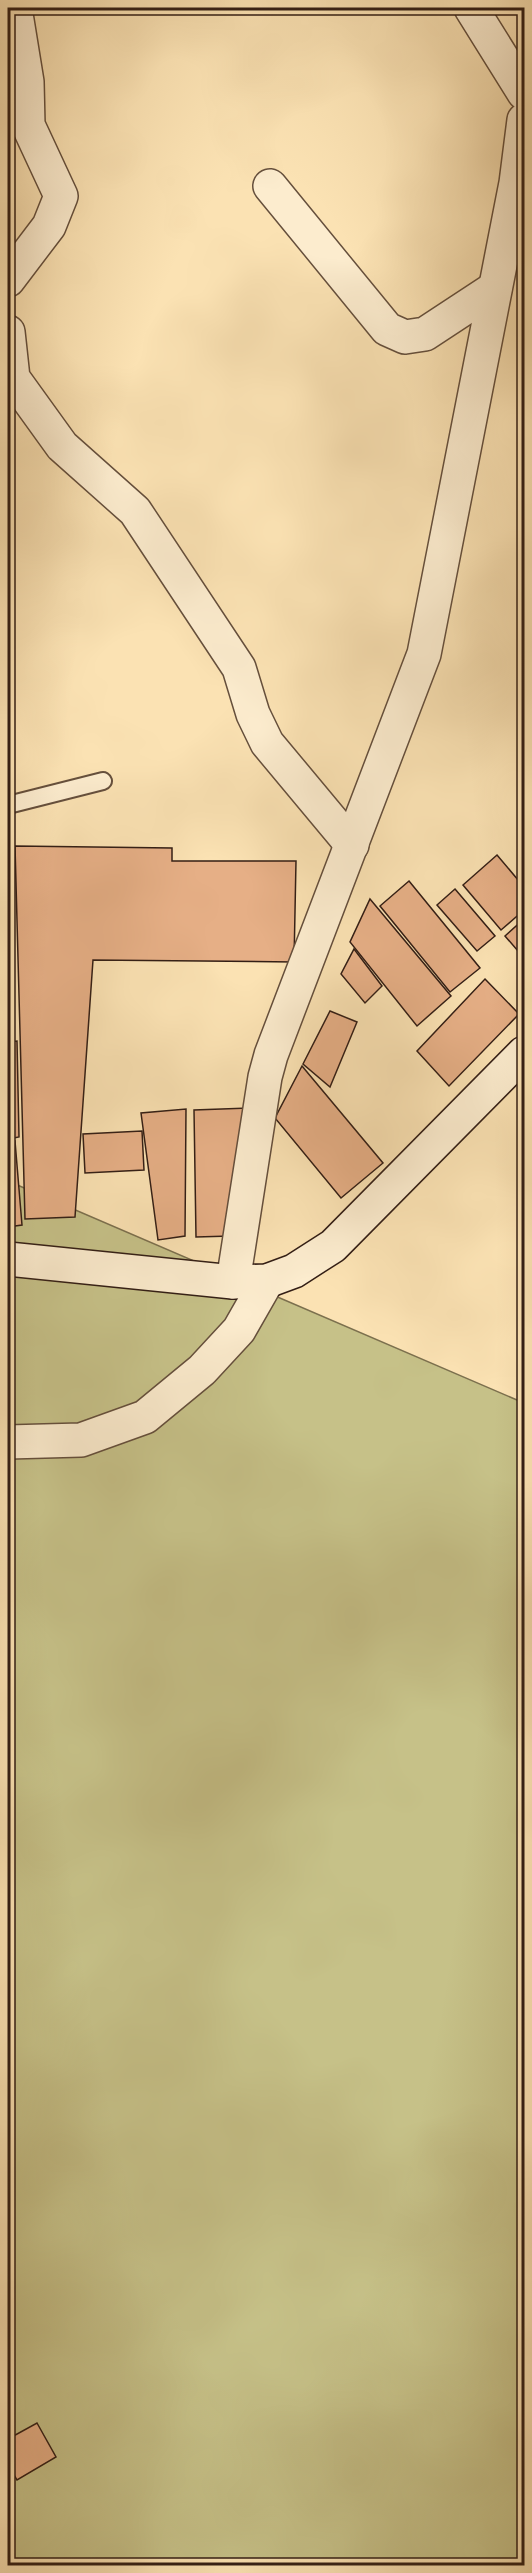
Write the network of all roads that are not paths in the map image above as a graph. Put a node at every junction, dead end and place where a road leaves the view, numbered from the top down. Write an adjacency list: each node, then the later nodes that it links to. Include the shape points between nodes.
1 (15, 8): 6 (street, via 27,82 28,125 61,196 49,226)
2 (471, 8): 3 (street)
3 (525, 93)
4 (525, 120): 7 (street)
5 (270, 186): 7 (street, via 387,329 405,337 425,334)
6 (8, 280)
7 (495, 288): 11 (street, via 424,654)
8 (8, 332): 11 (street, via 13,378 62,446 135,511 239,668 267,743)
9 (103, 781): 10 (lane)
10 (8, 805)
11 (352, 845): 15 (street, via 279,1031 265,1077)
12 (525, 1053): 14 (street, via 333,1246 294,1271)
13 (8, 1259): 15 (street)
14 (267, 1281): 15 (street); 16 (street, via 239,1330 202,1370 145,1417 81,1440)
15 (233, 1282)
16 (8, 1442)

